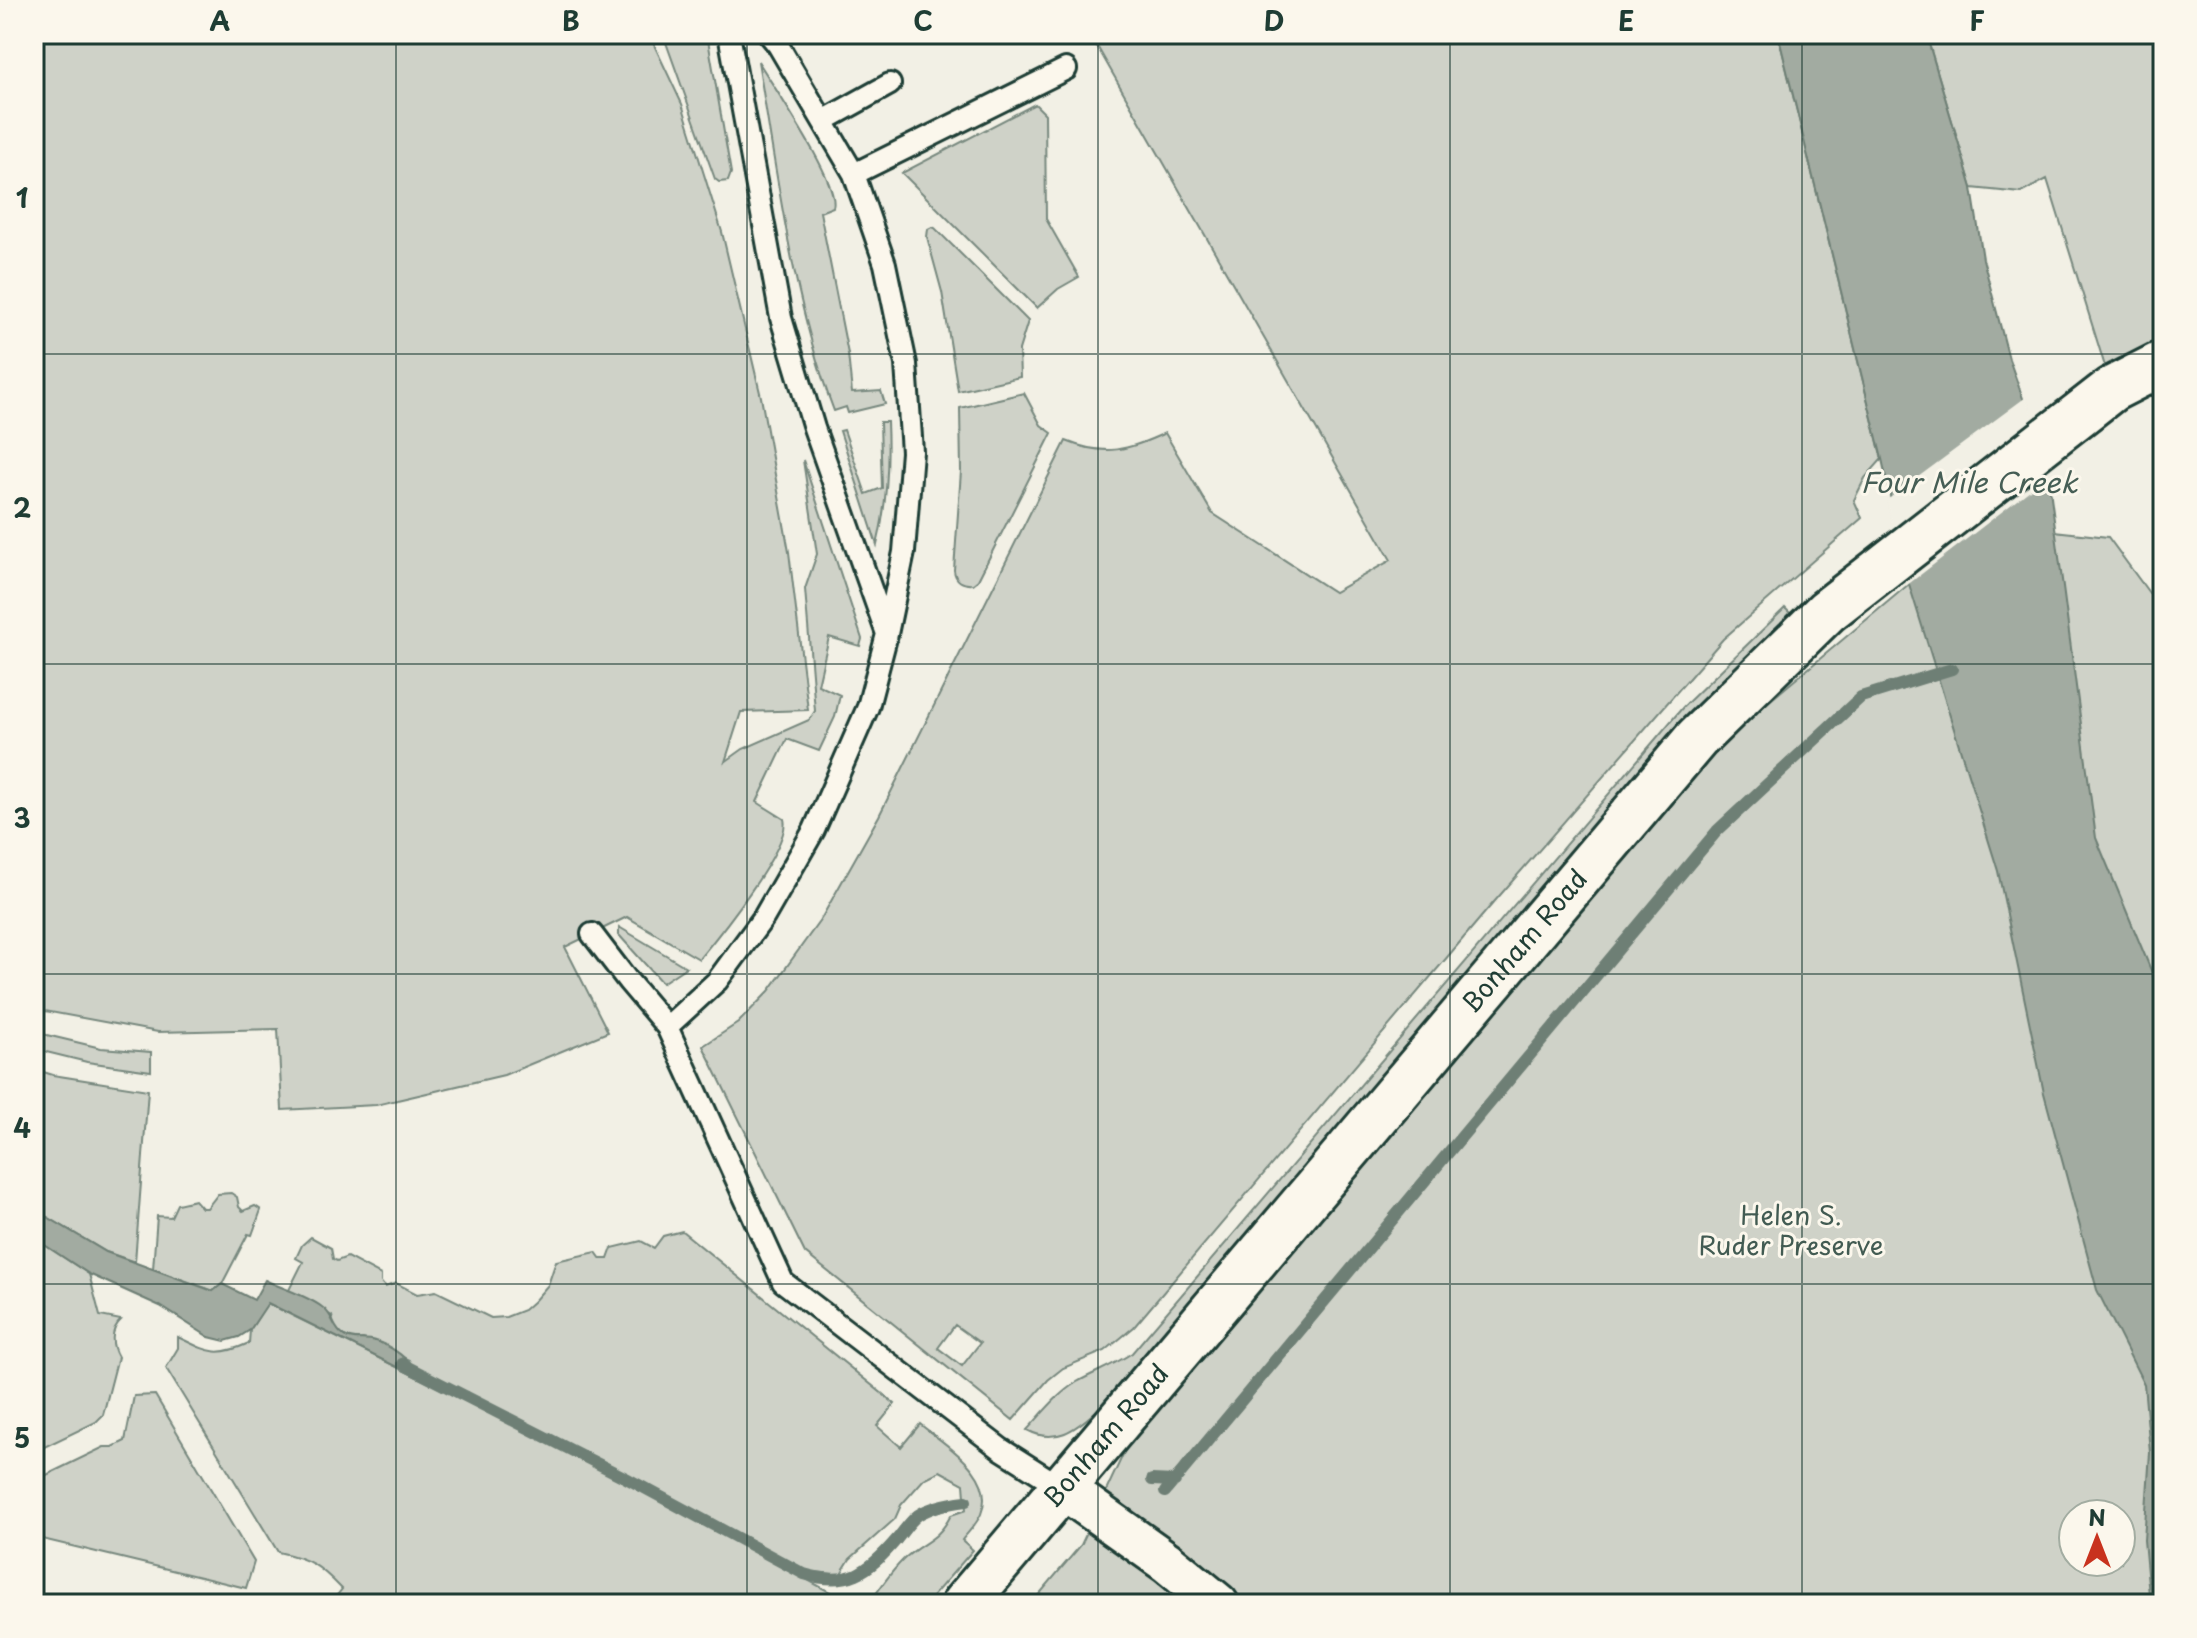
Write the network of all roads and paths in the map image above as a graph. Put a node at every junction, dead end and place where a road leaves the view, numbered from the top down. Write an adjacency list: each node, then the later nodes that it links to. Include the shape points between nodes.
1 (729, 34): 8 (lane, via 781,318)
2 (769, 34): 5 (lane)
3 (1066, 69): 6 (lane)
4 (890, 84): 5 (lane)
5 (823, 121): 6 (lane)
6 (854, 174): 8 (lane, via 885,264 906,364 912,452 904,552)
7 (2163, 363): 11 (street, Bonham Road, via 2112,389 1827,611 1697,738)
8 (887, 634): 10 (lane, via 868,707 814,830 764,917 717,981)
9 (592, 934): 10 (lane)
10 (667, 1027): 11 (lane, via 783,1282 1001,1449)
11 (1061, 1487): 12 (street, Bonham Road); 13 (street)
12 (964, 1604)
13 (1218, 1604)

